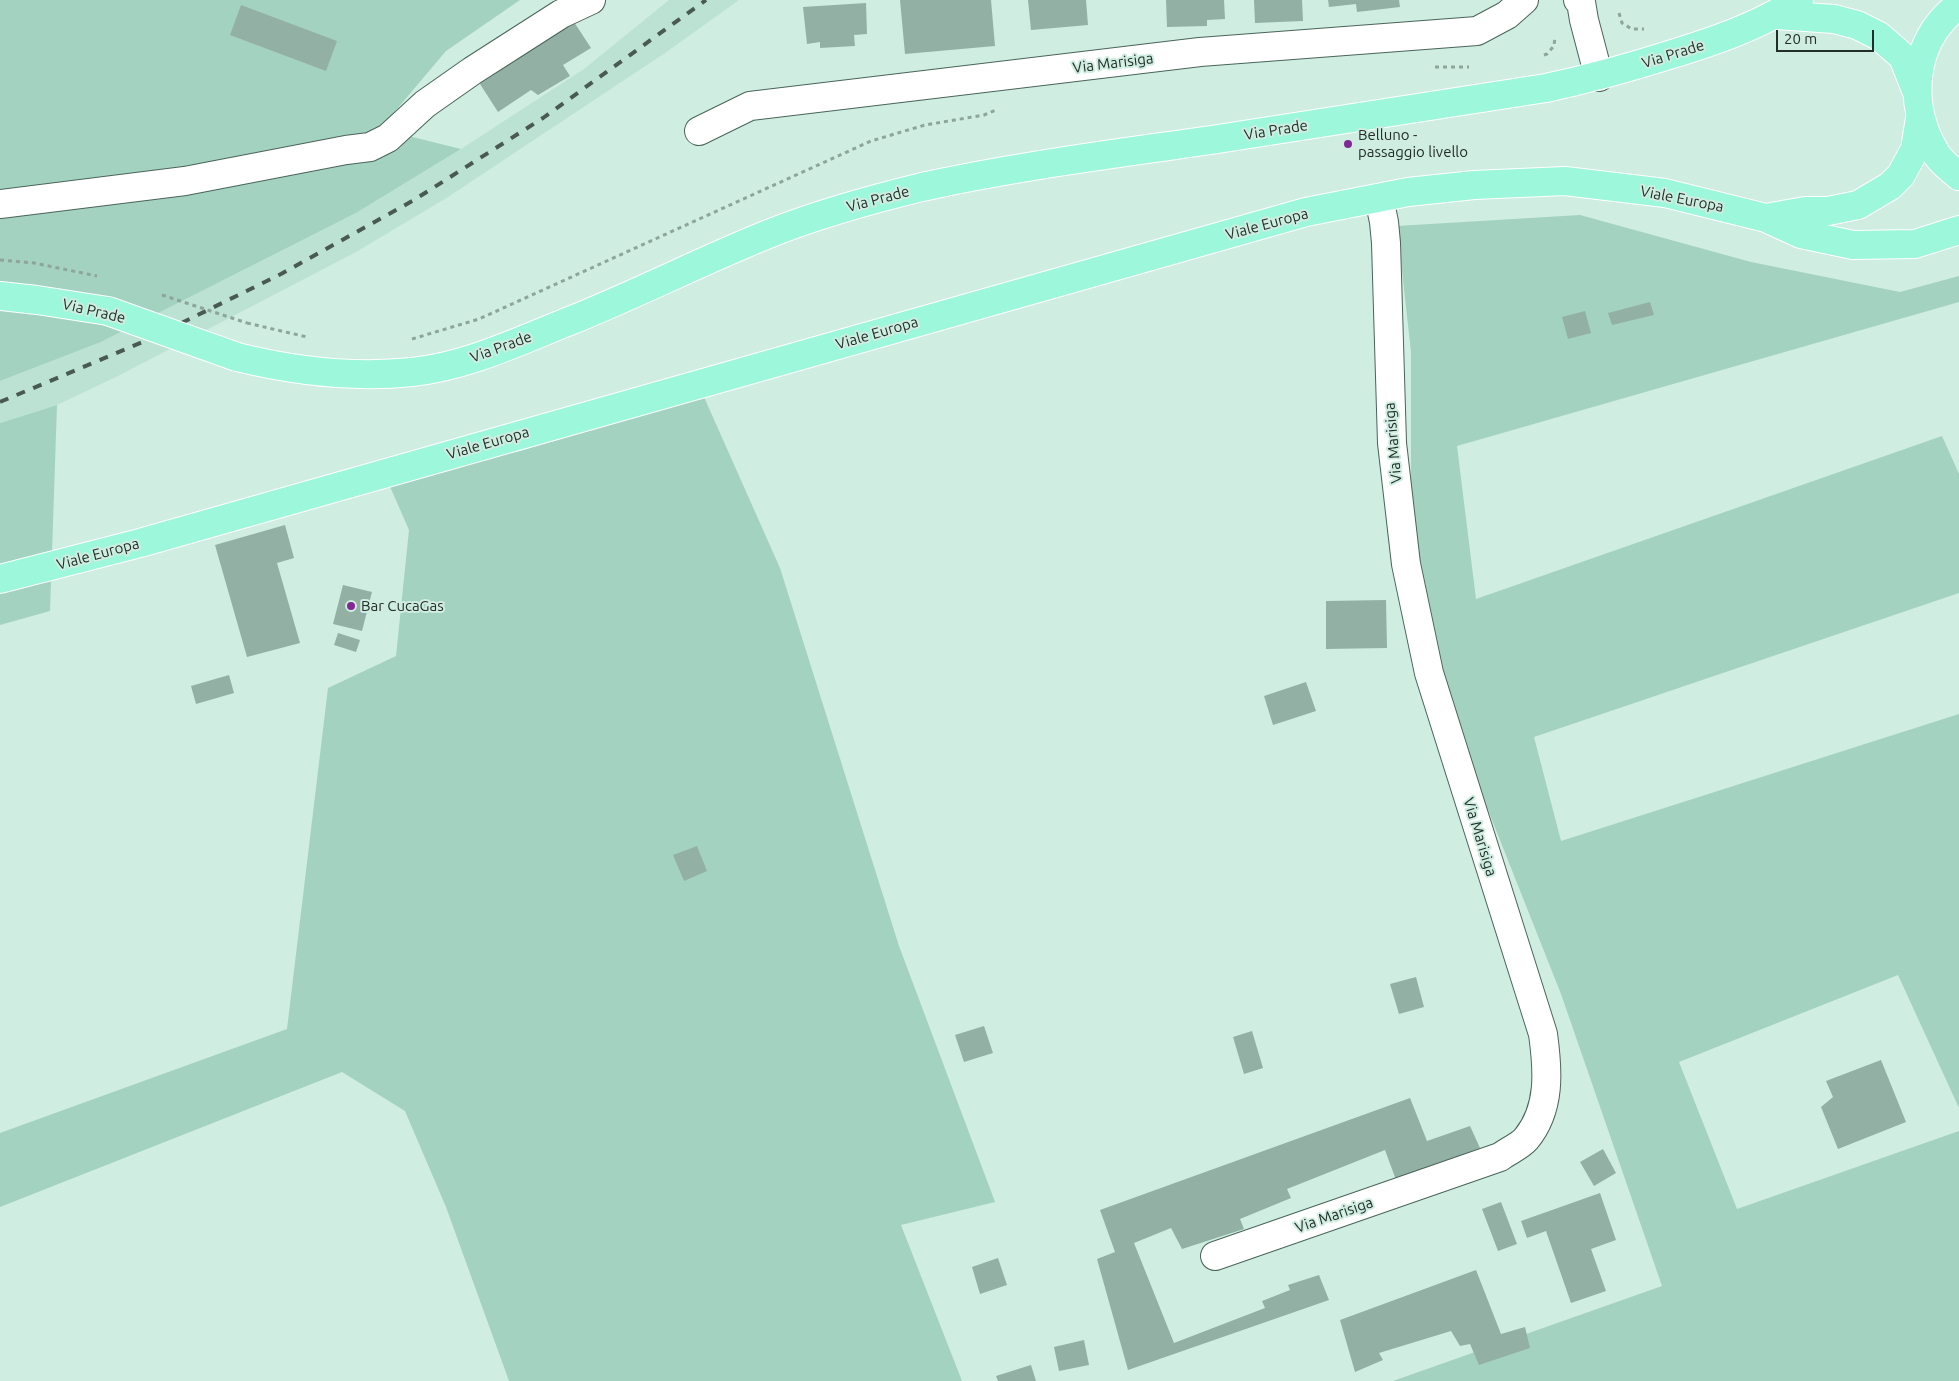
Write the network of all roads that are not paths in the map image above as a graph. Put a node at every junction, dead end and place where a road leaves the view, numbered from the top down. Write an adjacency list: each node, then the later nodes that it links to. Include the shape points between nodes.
1 (591, 0): 13 (street, via 561,14 494,57 425,104 388,138 370,147 185,180)
2 (1524, 0): 10 (street, Via Marisiga, via 1507,15 1477,31 1200,52 750,106)
3 (1578, 0): 7 (street)
4 (1799, 0): 6 (main road, Via Prade)
5 (1959, 5): 8 (main road, via 1946,14 1924,50)
6 (1777, 15): 7 (main road, Via Prade, via 1722,39); 8 (main road, Via Prade, via 1834,19 1857,25 1879,36 1903,57)
7 (1599, 77): 16 (main road, Via Prade, bridge, via 1546,88 965,178 884,197 825,213 766,235 490,353 412,372 355,373 277,367 237,357 108,311)
8 (1916, 90): 9 (main road)
9 (1920, 118): 11 (main road, via 1937,156); 14 (main road, Viale Europa, via 1915,149 1901,175 1890,186 1858,205)
10 (699, 131)
11 (1959, 176)
12 (1379, 198): 14 (main road, Viale Europa, via 1474,185 1565,181 1665,193); 17 (main road, Viale Europa, via 1306,212 140,543); 18 (street, Via Marisiga, via 1386,243 1392,443 1406,564 1429,673 1543,1034 1548,1070 1542,1112 1526,1139 1500,1157)
13 (0, 204)
14 (1766, 218): 15 (main road, Viale Europa, via 1801,234 1853,245 1915,244)
15 (1959, 230)
16 (0, 296)
17 (0, 579)
18 (1215, 1256)

